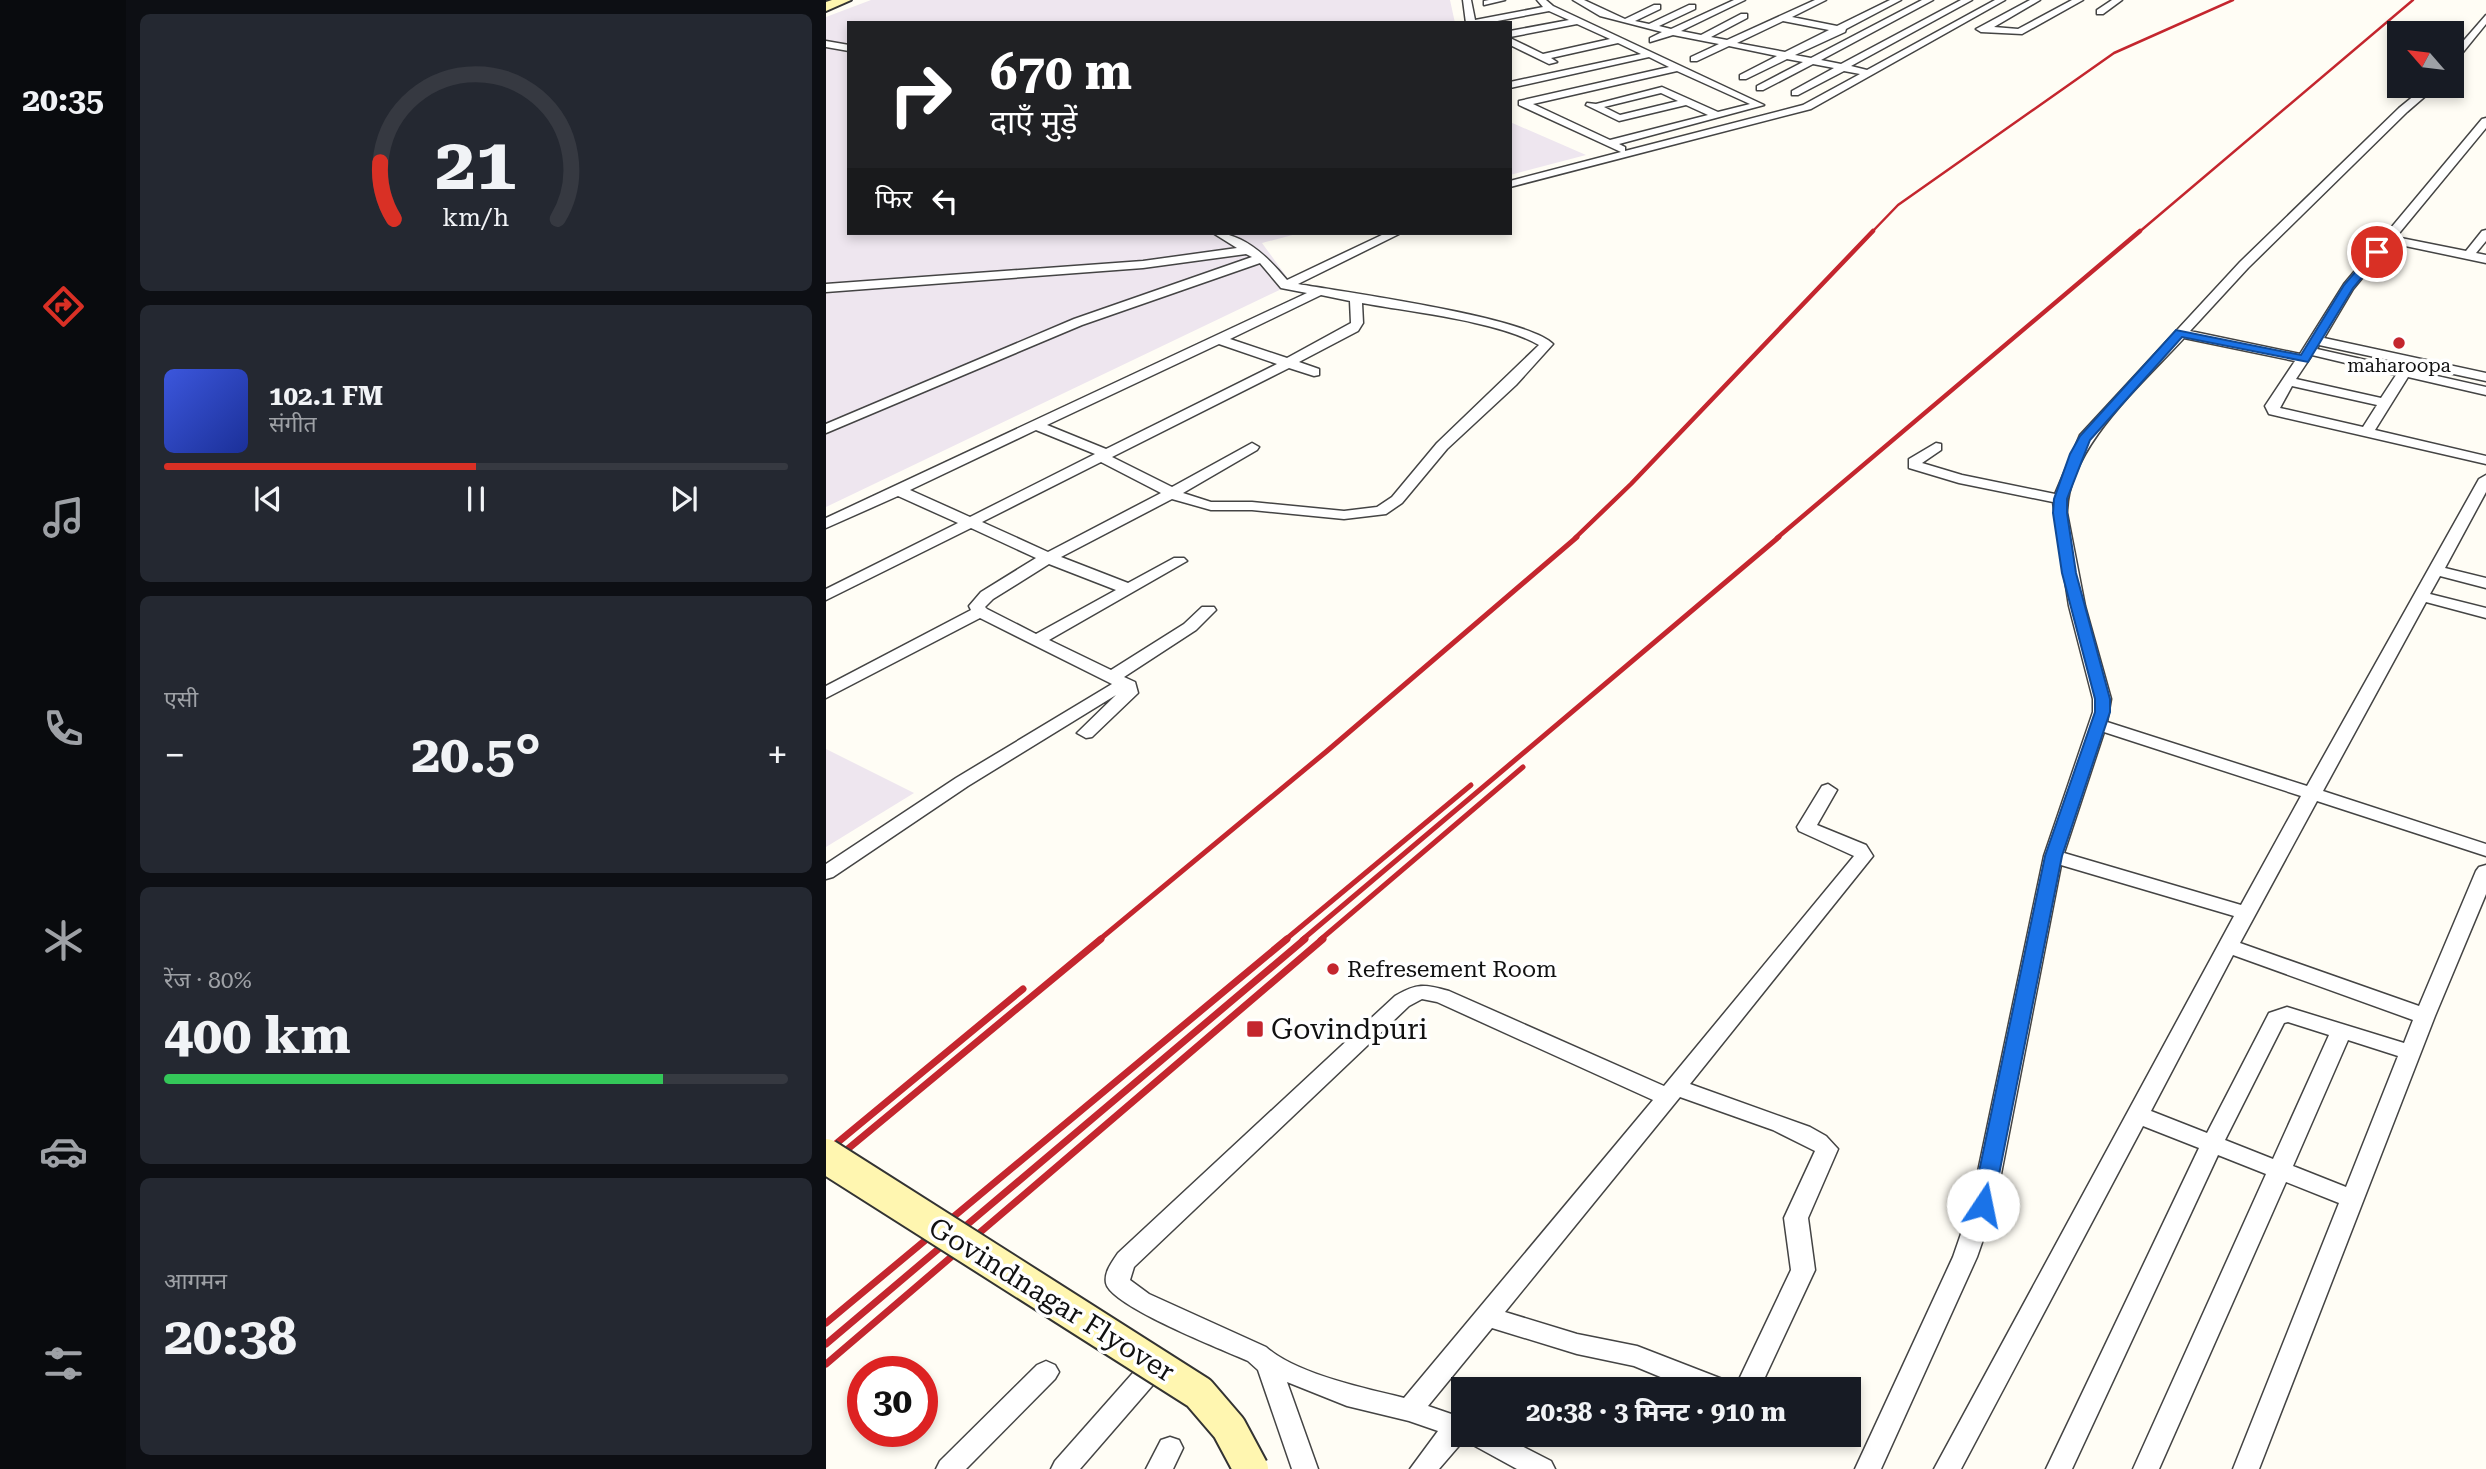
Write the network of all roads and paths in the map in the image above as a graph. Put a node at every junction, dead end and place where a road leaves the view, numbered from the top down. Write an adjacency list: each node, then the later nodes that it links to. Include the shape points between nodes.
1 (832, 0): 17 (main road)
2 (844, 0): 17 (main road)
3 (1467, 0): 27 (street)
4 (1501, 0): 16 (street)
5 (1541, 0): 20 (street)
6 (1577, 0): 30 (street)
7 (1741, 0): 36 (street)
8 (1822, 0): 25 (street)
9 (1897, 0): 35 (street)
10 (1929, 0): 21 (street)
11 (1968, 0): 23 (street)
12 (2001, 0): 31 (street)
13 (2036, 0): 34 (street)
14 (2079, 0): 34 (street, via 2019,33)
15 (2118, 0): 22 (street)
16 (1487, 3)
17 (826, 5)
18 (1657, 7): 30 (street)
19 (1692, 7): 32 (street)
20 (1550, 8): 28 (street); 29 (street)
21 (1910, 10): 23 (street); 38 (street)
22 (2100, 12)
23 (1940, 15): 31 (street); 42 (street)
24 (1744, 16): 39 (street)
25 (1780, 18): 35 (street); 44 (street)
26 (2486, 18): 47 (street)
27 (1471, 21)
28 (1482, 21)
29 (1579, 21): 33 (street); 40 (street)
30 (1626, 22): 32 (street)
31 (1961, 22): 34 (street); 46 (street)
32 (1650, 27): 36 (street)
33 (1542, 29): 37 (street); 49 (street)
34 (1984, 29)
35 (1839, 30): 38 (street); 51 (street)
36 (1673, 32): 39 (street); 41 (street)
37 (1512, 34)
38 (1863, 34): 42 (street); 54 (street)
39 (1702, 38): 44 (street)
40 (1618, 40): 49 (street); 50 (street)
41 (1653, 40)
42 (1893, 40): 46 (street); 55 (street)
43 (1512, 42): 52 (street)
44 (1728, 43): 51 (street); 53 (street)
45 (826, 44): 48 (street)
46 (1920, 45): 58 (street)
47 (2464, 45)
48 (847, 48)
49 (1583, 48): 52 (street)
50 (1647, 55): 56 (street); 57 (street)
51 (1786, 55): 54 (street); 59 (street)
52 (1541, 57): 57 (street)
53 (1694, 60)
54 (1812, 61): 55 (street); 62 (street)
55 (1841, 67): 58 (street); 64 (street)
56 (1677, 68): 60 (street); 71 (street, via 1759,105)
57 (1571, 72): 61 (street)
58 (1869, 73): 74 (street, via 1807,107)
59 (1744, 77)
60 (1633, 78): 63 (street); 65 (street)
61 (1512, 85)
62 (1760, 88)
63 (1662, 90): 68 (street); 70 (street)
64 (1795, 93)
65 (1566, 94): 69 (street); 70 (street)
66 (1512, 97): 69 (street)
67 (2417, 98): 88 (street)
68 (1686, 102): 70 (street, via 1619,118); 71 (street)
69 (1524, 103): 73 (street)
70 (1594, 107)
71 (1718, 116): 73 (street)
72 (2486, 121): 79 (street)
73 (1611, 144): 74 (street)
74 (1628, 152): 75 (street)
75 (1512, 183)
76 (2486, 233): 81 (street)
77 (1222, 235): 80 (street)
78 (1391, 235): 84 (street)
79 (2388, 239): 81 (street); 90 (street, via 2348,287)
80 (1248, 250): 82 (street); 85 (street, via 1122,267 932,276)
81 (2469, 255): 83 (street)
82 (1262, 258): 84 (street); 99 (street, via 1079,322)
83 (2486, 258)
84 (1285, 285): 86 (street)
85 (826, 288)
86 (1317, 293): 87 (street); 89 (street)
87 (1356, 300): 91 (street, via 1353,328); 107 (street, via 1484,321 1530,334 1547,344 1442,446 1397,500 1381,511 1344,515 1211,506)
88 (2180, 333): 90 (street); 108 (street, via 2085,438)
89 (1221, 340): 91 (street); 98 (street)
90 (2310, 350): 93 (street); 94 (street); 95 (street)
91 (1288, 363): 92 (street); 103 (street)
92 (1314, 372)
93 (2404, 373): 96 (street); 97 (street)
94 (2486, 377)
95 (2290, 382): 97 (street); 100 (street, via 2272,406 2274,411)
96 (2486, 391)
97 (2385, 403): 100 (street)
98 (1035, 425): 103 (street); 106 (street)
99 (826, 429)
100 (2367, 433): 104 (street)
101 (1936, 446): 108 (street, via 1914,465)
102 (1252, 447): 107 (street)
103 (1104, 456): 107 (street); 109 (street)
104 (2486, 460)
105 (2486, 479): 113 (street)
106 (898, 490): 109 (street); 110 (street)
107 (1172, 493): 111 (street)
108 (2060, 499): 124 (street, via 2069,573 2102,699)
109 (969, 523): 111 (street); 116 (street)
110 (826, 524)
111 (1049, 558): 115 (street); 119 (street, via 979,600)
112 (1179, 561): 115 (street)
113 (2434, 570): 114 (street); 117 (street)
114 (2486, 583)
115 (1129, 589): 121 (street)
116 (826, 595)
117 (2420, 596): 120 (street); 127 (street)
118 (1208, 610): 122 (street)
119 (980, 612): 121 (street); 123 (street)
120 (2486, 613)
121 (1037, 640): 122 (street)
122 (1119, 680): 125 (street, via 1131,688 1129,693); 131 (street)
123 (826, 693)
124 (2097, 724): 127 (street); 129 (street)
125 (1086, 733)
126 (1828, 790): 137 (street, via 1806,827 1859,849 1864,856)
127 (2311, 795): 128 (street); 132 (street)
128 (2486, 850)
129 (2053, 856): 132 (street); 159 (street, via 1983,1205 1965,1257)
130 (2486, 871): 134 (street)
131 (826, 873)
132 (2246, 913): 133 (street)
133 (2228, 946): 134 (street); 138 (street)
134 (2425, 1016): 136 (street)
135 (2342, 1030): 136 (street); 139 (street, via 2287,1014 2276,1018); 141 (street)
136 (2409, 1052): 142 (street)
137 (1672, 1092): 143 (street); 145 (street, via 1442,996 1419,991 1411,994 1126,1259 1118,1273 1118,1284 1127,1294 1256,1354); 148 (street, via 1804,1133 1827,1149 1796,1218 1803,1270)
138 (2138, 1115): 139 (street); 160 (street)
139 (2212, 1144): 141 (street); 161 (street)
140 (826, 1156): 144 (main road, Govindnagar Flyover, bridge)
141 (2280, 1172): 142 (street); 162 (street)
142 (2353, 1199): 163 (street)
143 (1489, 1317): 147 (street, via 1637,1356); 149 (street)
144 (1156, 1364): 154 (street); 155 (main road, Govindnagar Flyover, bridge, via 1220,1412)
145 (1268, 1364): 149 (street, via 1347,1395); 156 (street)
146 (1046, 1372): 153 (street)
147 (1689, 1377)
148 (1752, 1377)
149 (1409, 1410): 150 (street)
150 (1451, 1425)
151 (1451, 1443): 157 (street)
152 (1499, 1447): 158 (street)
153 (949, 1469)
154 (1064, 1469)
155 (1251, 1469)
156 (1305, 1469)
157 (1423, 1469)
158 (1542, 1469)
159 (1868, 1469)
160 (1947, 1469)
161 (2059, 1469)
162 (2146, 1469)
163 (2246, 1469)

